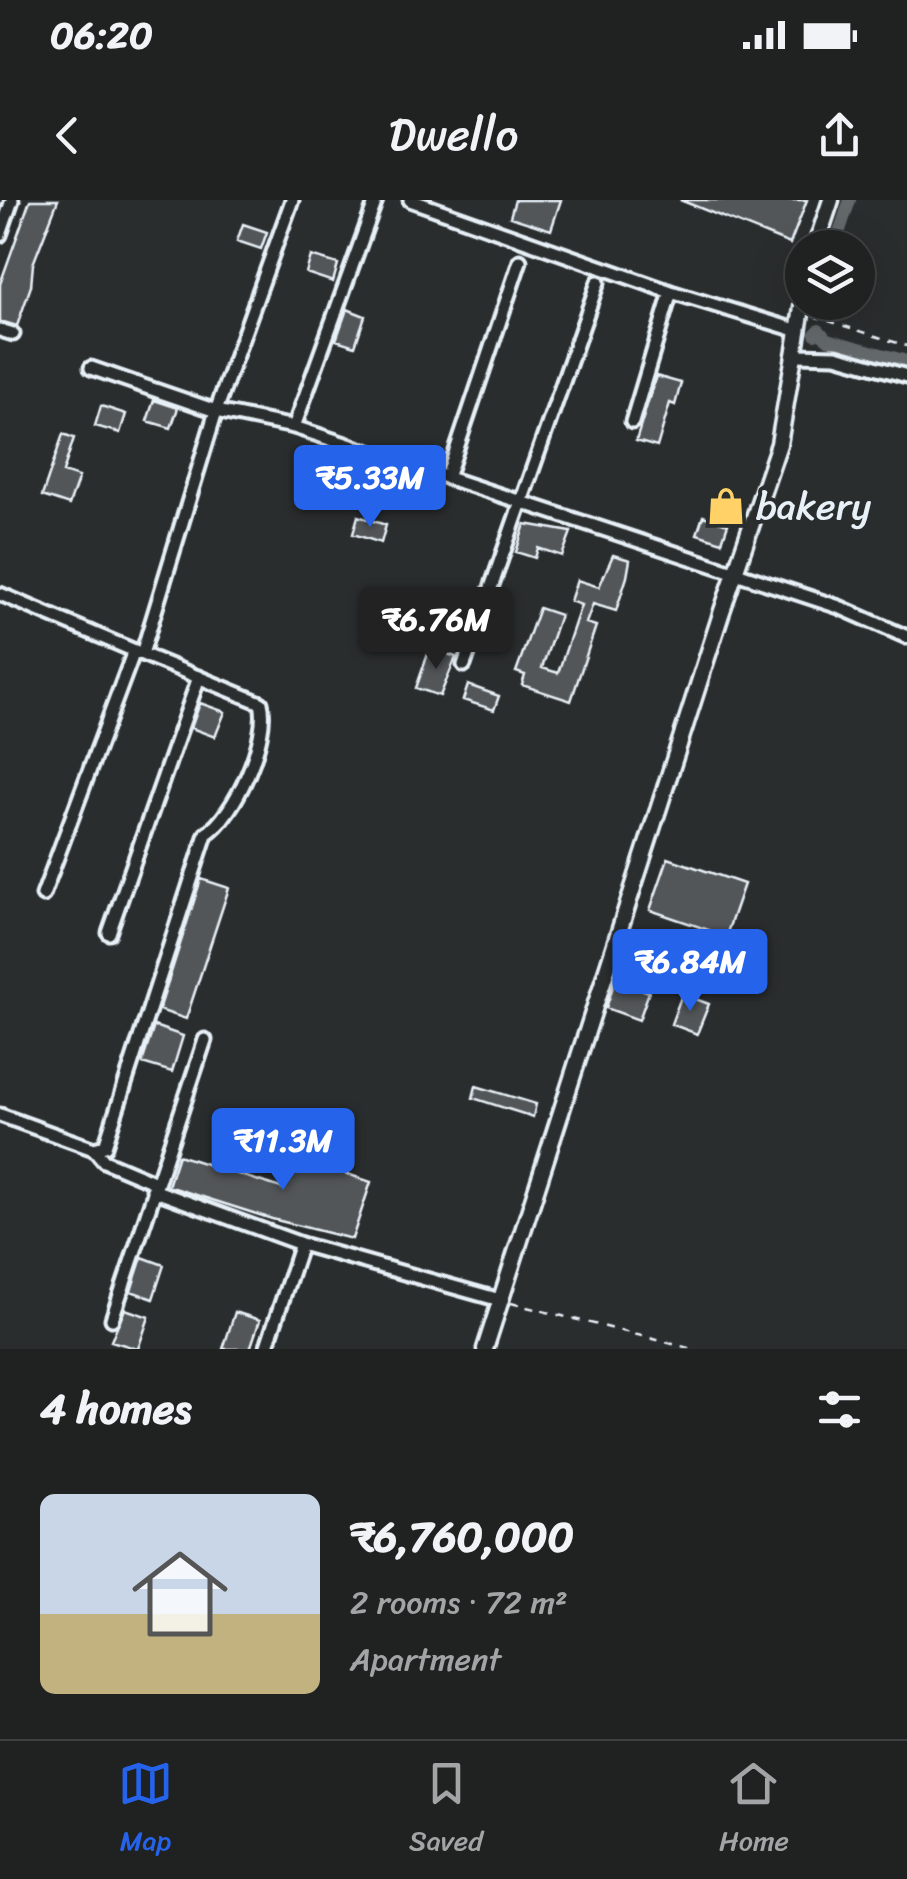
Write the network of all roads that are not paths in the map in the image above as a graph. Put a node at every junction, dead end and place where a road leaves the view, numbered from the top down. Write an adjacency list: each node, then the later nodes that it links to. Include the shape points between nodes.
1 (12, 200): 7 (street)
2 (292, 200): 16 (street)
3 (376, 200): 18 (street)
4 (410, 200): 10 (street)
5 (830, 200): 6 (main road)
6 (821, 230)
7 (0, 234)
8 (520, 260): 19 (street)
9 (598, 282): 20 (street)
10 (671, 292): 12 (street); 17 (street)
11 (800, 320): 12 (main road)
12 (799, 332): 13 (main road)
13 (797, 355): 15 (street, via 836,356); 21 (main road, via 780,444)
14 (91, 368): 16 (street)
15 (907, 376)
16 (216, 411): 18 (street); 24 (street)
17 (632, 422)
18 (294, 427): 19 (street)
19 (448, 478): 20 (street)
20 (522, 503): 21 (street); 25 (street)
21 (734, 574): 23 (street); 34 (main road)
22 (0, 594): 24 (street)
23 (907, 636)
24 (138, 652): 26 (street); 27 (street)
25 (464, 665)
26 (199, 677): 28 (street); 31 (street, via 261,703 262,728 230,813 206,834 105,1146)
27 (42, 895)
28 (109, 933)
29 (204, 1040): 32 (street)
30 (0, 1116): 31 (street)
31 (94, 1149): 32 (street, via 104,1161)
32 (155, 1186): 33 (street); 35 (street)
33 (301, 1244): 34 (street); 36 (street)
34 (500, 1300): 37 (main road)
35 (112, 1320)
36 (266, 1349)
37 (485, 1349)

